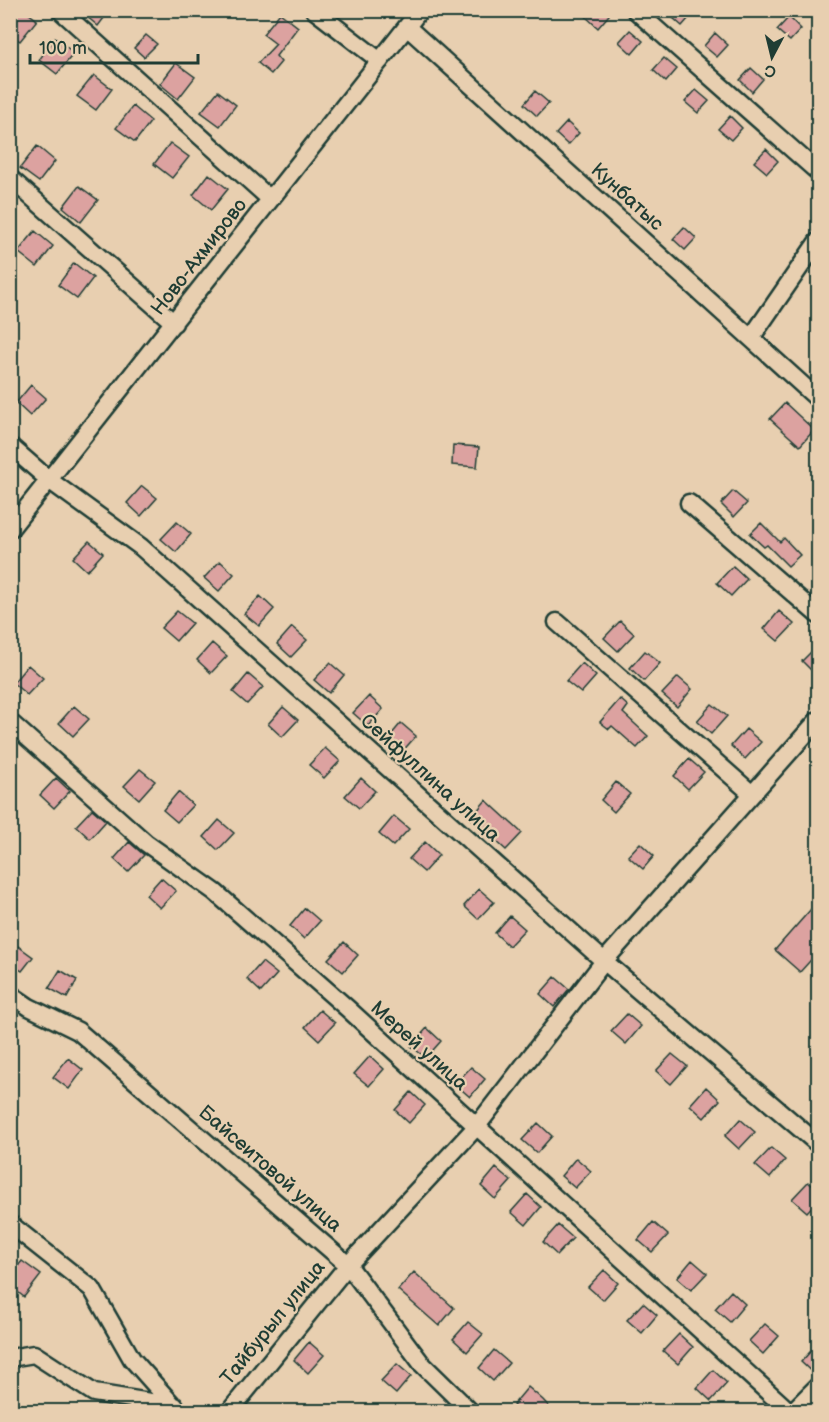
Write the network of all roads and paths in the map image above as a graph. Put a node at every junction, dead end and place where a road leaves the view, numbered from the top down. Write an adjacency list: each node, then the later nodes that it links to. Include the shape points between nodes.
1 (60, 10): 9 (street)
2 (314, 10): 6 (street)
3 (420, 10): 5 (street, Ново-Ахмирово)
4 (635, 10): 7 (street)
5 (407, 27): 6 (street, Ново-Ахмирово); 12 (street, Кунбатыс)
6 (380, 61): 9 (street, Ново-Ахмирово)
7 (819, 172)
8 (10, 178): 11 (street)
9 (270, 199): 11 (street, Ново-Ахмирово)
10 (819, 241): 12 (street)
11 (174, 323): 15 (street, Ново-Ахмирово)
12 (751, 338): 13 (street, Кунбатыс)
13 (819, 399)
14 (10, 446): 15 (street, Сейфуллина улица)
15 (49, 480): 17 (street, Ново-Ахмирово); 23 (street, Сейфуллина улица, via 141,547)
16 (689, 503): 18 (street)
17 (10, 529)
18 (819, 615)
19 (557, 622): 22 (street)
20 (819, 720): 22 (street, Тайбурыл улица)
21 (10, 722): 25 (street, Мерей улица, via 146,843 215,892)
22 (752, 794): 23 (street, Тайбурыл улица)
23 (605, 960): 25 (street, Тайбурыл улица); 26 (street, Сейфуллина улица)
24 (10, 994): 28 (street, Байсеитовой улица, via 78,1031)
25 (477, 1126): 28 (street, Тайбурыл улица); 34 (street, Мерей улица)
26 (819, 1144)
27 (10, 1224): 31 (street, via 92,1289 132,1359)
28 (348, 1265): 32 (street, Тайбурыл улица); 33 (street, Байсеитовой улица, via 422,1364)
29 (10, 1358): 31 (street, via 34,1354 94,1393)
30 (819, 1386): 34 (street)
31 (177, 1409)
32 (229, 1412)
33 (471, 1412)
34 (791, 1412)

